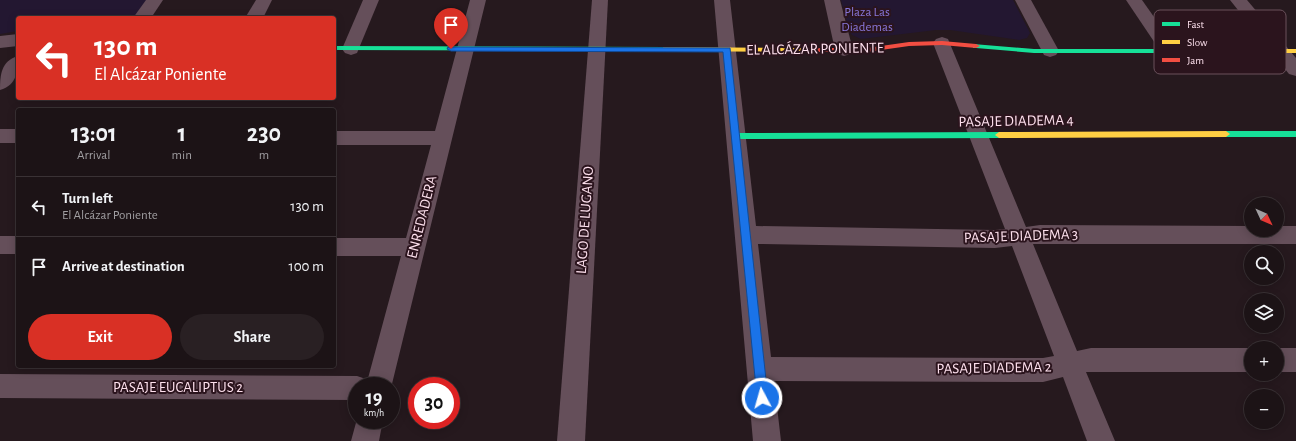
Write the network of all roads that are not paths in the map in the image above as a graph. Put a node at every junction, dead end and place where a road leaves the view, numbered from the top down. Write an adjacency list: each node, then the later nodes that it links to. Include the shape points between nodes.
1 (155, 0): 12 (street)
2 (264, 0): 13 (street)
3 (371, 0): 19 (street)
4 (478, 0): 20 (street, ENREDADERA)
5 (600, 0): 21 (street, LAGO DE LUGANO)
6 (722, 0): 22 (street)
7 (832, 0): 23 (street)
8 (1023, 0): 24 (street)
9 (1134, 0): 14 (street)
10 (1238, 0): 11 (street)
11 (1248, 10)
12 (143, 16)
13 (255, 16)
14 (1154, 29)
15 (16, 40): 16 (street)
16 (0, 42)
17 (942, 43): 23 (street, EL ALCÁZAR PONIENTE); 24 (street, EL ALCÁZAR PONIENTE); 31 (street)
18 (336, 48): 19 (street, EL ALCÁZAR PONIENTE)
19 (351, 48): 20 (street, EL ALCÁZAR PONIENTE)
20 (465, 49): 21 (street, EL ALCÁZAR PONIENTE); 36 (street, ENREDADERA)
21 (596, 49): 22 (street, EL ALCÁZAR PONIENTE); 54 (street, LAGO DE LUGANO)
22 (727, 50): 23 (street, EL ALCÁZAR PONIENTE); 34 (street)
23 (844, 50)
24 (1050, 51): 25 (street, EL ALCÁZAR PONIENTE)
25 (1154, 51)
26 (1288, 51): 28 (street)
27 (16, 64): 29 (street)
28 (1296, 70)
29 (0, 84)
30 (1296, 134): 31 (street, PASAJE DIADEMA 4)
31 (978, 135): 34 (street, PASAJE DIADEMA 4); 39 (street)
32 (0, 136): 33 (street)
33 (16, 136)
34 (736, 136): 37 (street)
35 (336, 138): 36 (street)
36 (442, 138): 43 (street, ENREDADERA)
37 (746, 235): 39 (street, PASAJE DIADEMA 3, via 995,239); 48 (street)
38 (1296, 235): 39 (street, PASAJE DIADEMA 3)
39 (1019, 236): 47 (street)
40 (0, 245): 41 (street)
41 (16, 245)
42 (336, 247): 43 (street)
43 (415, 247): 49 (street, ENREDADERA)
44 (1244, 360): 47 (street, PASAJE DIADEMA 2, via 1091,359)
45 (1284, 360): 46 (street)
46 (1296, 360)
47 (1070, 364): 48 (street, PASAJE DIADEMA 2, via 1043,370); 56 (street)
48 (760, 369): 55 (street)
49 (381, 377)
50 (0, 386): 51 (street, PASAJE EUCALIPTUS 2)
51 (348, 388)
52 (368, 429): 53 (street)
53 (365, 441)
54 (571, 441)
55 (767, 441)
56 (1101, 441)

